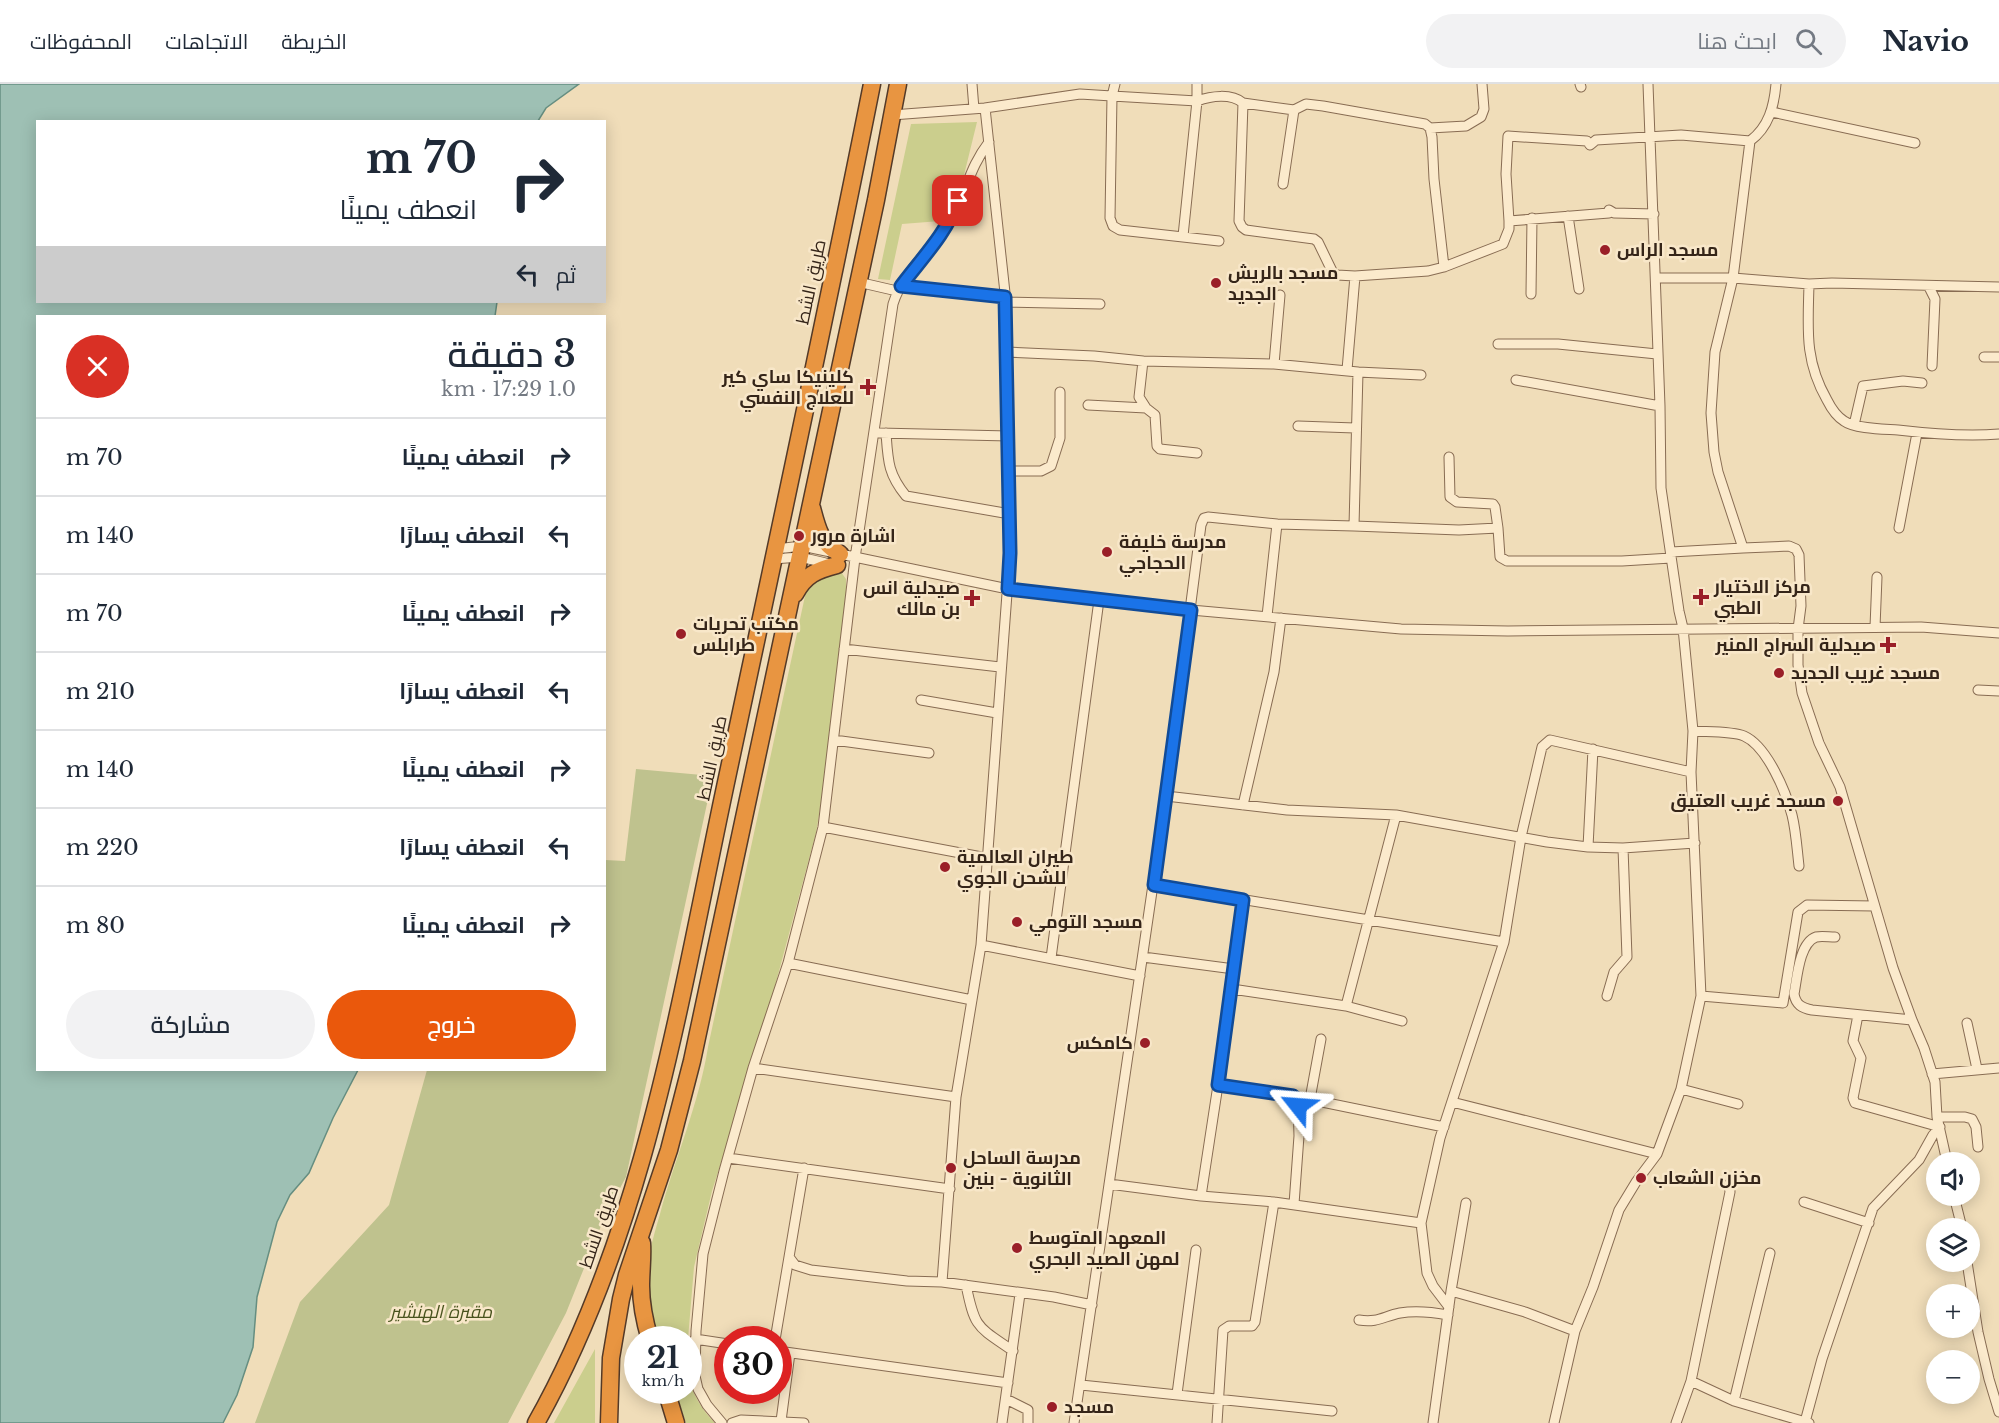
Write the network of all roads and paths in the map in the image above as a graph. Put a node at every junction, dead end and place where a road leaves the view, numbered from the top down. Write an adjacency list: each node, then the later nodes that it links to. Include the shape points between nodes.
1 (872, 84): 79 (highway, طريق الشط)
2 (898, 84): 16 (highway)
3 (972, 84): 13 (street)
4 (1115, 84): 9 (street)
5 (1197, 84): 10 (street)
6 (1482, 84): 17 (street, via 1481,117 1466,126)
7 (1648, 84): 18 (street)
8 (1776, 84): 15 (street)
9 (1112, 96): 10 (street); 12 (street, via 1080,94); 27 (street, via 1113,226)
10 (1197, 101): 11 (street, via 1212,96); 27 (street)
11 (1243, 103): 14 (street); 30 (street, via 1239,221 1242,227 1314,239 1333,273)
12 (985, 108): 13 (street); 20 (street)
13 (974, 109): 16 (street)
14 (1294, 110): 17 (street, via 1306,104 1323,106 1425,123); 22 (street)
15 (1772, 112): 19 (street); 21 (street)
16 (892, 115): 33 (highway)
17 (1430, 128): 29 (street)
18 (1650, 136): 19 (street); 23 (street); 26 (street, via 1596,140 1590,145 1587,141 1508,136)
19 (1750, 141): 32 (street)
20 (989, 142): 37 (street, via 976,159 948,223); 41 (street)
21 (1915, 143)
22 (1283, 184)
23 (1654, 214): 24 (street, via 1610,210); 31 (street)
24 (1568, 216): 25 (street); 38 (street)
25 (1532, 218): 26 (street); 39 (street)
26 (1509, 221): 29 (street, via 1503,244)
27 (1183, 236): 28 (street)
28 (1219, 241)
29 (1444, 267): 30 (street)
30 (1355, 276): 51 (street)
31 (1656, 278): 32 (street); 45 (street)
32 (1733, 278): 34 (street); 77 (street, via 1715,352 1711,413 1718,472)
33 (858, 282): 37 (street); 71 (highway)
34 (1809, 284): 35 (street); 60 (street, via 1814,374 1834,412)
35 (1929, 287): 36 (street); 50 (street, via 1935,299)
36 (1999, 287)
37 (899, 288): 41 (street); 64 (street, via 892,304)
38 (1579, 290)
39 (1531, 294)
40 (1280, 295): 49 (street)
41 (1006, 299): 42 (street); 44 (street)
42 (1100, 304)
43 (1498, 344): 45 (street, via 1558,344)
44 (1007, 352): 48 (street); 67 (street)
45 (1657, 354): 58 (street)
46 (1984, 357): 47 (street)
47 (1999, 357)
48 (1143, 361): 49 (street); 59 (street, via 1139,398)
49 (1274, 364): 51 (street)
50 (1932, 366)
51 (1347, 370): 52 (street)
52 (1358, 372): 53 (street); 62 (street)
53 (1421, 375)
54 (1516, 380): 58 (street)
55 (1922, 383): 60 (street, via 1863,386)
56 (1060, 392): 70 (street, via 1060,438 1051,466 1041,471)
57 (1088, 405): 59 (street)
58 (1660, 406): 80 (street, via 1660,488)
59 (1146, 408): 68 (street, via 1155,414 1160,449)
60 (1854, 425): 63 (street)
61 (1298, 426): 62 (street)
62 (1355, 428): 74 (street)
63 (1917, 432): 66 (street); 76 (street)
64 (874, 433): 65 (street); 81 (street)
65 (886, 433): 67 (street); 72 (street, via 894,481 906,496)
66 (1999, 434)
67 (1009, 436): 70 (street)
68 (1197, 453)
69 (1449, 457): 75 (street, via 1450,497 1457,502 1493,504)
70 (1009, 471): 72 (street)
71 (811, 503): 78 (highway); 81 (highway, via 819,534)
72 (1010, 514): 83 (street)
73 (1277, 525): 74 (street); 86 (street, via 1204,518); 87 (street)
74 (1354, 526): 75 (street)
75 (1498, 528): 80 (street, via 1500,557 1507,561 1622,561)
76 (1899, 528)
77 (1743, 548): 80 (street); 91 (street, via 1796,549 1801,606)
78 (801, 552): 79 (street); 81 (street); 85 (highway)
79 (775, 554): 197 (highway, طريق الشط, via 649,1138 623,1224 585,1321)
80 (1671, 555): 90 (street)
81 (846, 559): 83 (street); 85 (highway, via 811,574 801,582); 93 (street)
82 (1878, 577): 89 (street)
83 (1008, 589): 84 (street); 94 (street)
84 (1099, 600): 86 (street); 122 (street)
85 (790, 603): 165 (highway, via 692,1061)
86 (1191, 610): 87 (street); 104 (street)
87 (1267, 616): 88 (street)
88 (1281, 618): 90 (street, via 1438,630); 105 (street, via 1274,672)
89 (1875, 627): 91 (street); 92 (street)
90 (1683, 628): 91 (street); 99 (street)
91 (1798, 629): 116 (street, via 1798,664 1805,704 1840,787)
92 (1999, 633)
93 (844, 649): 94 (street); 100 (street)
94 (1000, 667): 98 (street)
95 (1978, 690): 96 (street)
96 (1999, 691)
97 (921, 700): 98 (street)
98 (997, 713): 112 (street)
99 (1693, 731): 103 (street); 113 (street, via 1741,735 1764,755 1791,810)
100 (834, 740): 102 (street); 107 (street)
101 (1593, 749): 103 (street); 108 (street, via 1550,740 1542,747); 110 (street)
102 (929, 753)
103 (1692, 772): 109 (street)
104 (1166, 796): 105 (street); 114 (street)
105 (1243, 805): 106 (street)
106 (1396, 815): 108 (street); 117 (street)
107 (823, 827): 112 (street); 123 (street)
108 (1521, 837): 110 (street); 119 (street)
109 (1695, 843): 111 (street); 128 (street)
110 (1588, 847): 111 (street)
111 (1623, 848): 127 (street, via 1627,957 1614,972)
112 (987, 858): 120 (street)
113 (1799, 866)
114 (1154, 885): 115 (street); 121 (street)
115 (1243, 900): 117 (street); 124 (street)
116 (1874, 906): 128 (street, via 1807,905 1798,912 1783,1003); 132 (street)
117 (1368, 921): 119 (street); 130 (street)
118 (1835, 937): 131 (street, via 1816,937 1803,951 1795,1000 1804,1008)
119 (1504, 942): 145 (street)
120 (981, 945): 122 (street); 129 (street)
121 (1143, 957): 124 (street); 125 (street)
122 (1051, 958): 125 (street)
123 (788, 963): 129 (street); 136 (street)
124 (1234, 969): 126 (street)
125 (1140, 976): 155 (street)
126 (1232, 988): 130 (street); 140 (street)
127 (1607, 996)
128 (1701, 996): 141 (street)
129 (972, 1000): 143 (street)
130 (1346, 1006): 133 (street)
131 (1858, 1015): 132 (street); 149 (street, via 1853,1041 1861,1058 1855,1103)
132 (1912, 1020): 139 (street)
133 (1402, 1021)
134 (1967, 1023): 138 (street)
135 (1321, 1039): 144 (street)
136 (753, 1068): 143 (street); 153 (street)
137 (1999, 1068): 138 (street)
138 (1977, 1069): 139 (street)
139 (1932, 1074): 147 (street)
140 (1218, 1085): 142 (street); 158 (street)
141 (1681, 1089): 146 (street); 152 (street)
142 (1293, 1096): 144 (street); 162 (street, via 1298,1101 1299,1136)
143 (956, 1097): 157 (street)
144 (1310, 1099): 148 (street)
145 (1452, 1102): 148 (street); 152 (street)
146 (1738, 1104)
147 (1937, 1117): 149 (street); 150 (street, via 1972,1119)
148 (1444, 1126): 163 (street)
149 (1940, 1127): 151 (street); 164 (street, via 1919,1160 1873,1208)
150 (1978, 1147)
151 (1945, 1152)
152 (1657, 1154): 180 (street, via 1619,1210)
153 (729, 1158): 154 (street); 178 (street, via 703,1254)
154 (804, 1168): 157 (street); 168 (street)
155 (1109, 1184): 158 (street); 174 (street)
156 (1729, 1184): 183 (street)
157 (950, 1189): 170 (street)
158 (1201, 1196): 159 (street)
159 (1274, 1202): 162 (street); 188 (street, via 1255,1322 1252,1326 1229,1326 1223,1330)
160 (1804, 1202): 164 (street)
161 (1466, 1203): 172 (street)
162 (1294, 1204): 163 (street)
163 (1421, 1223): 175 (street, via 1427,1273)
164 (1869, 1223): 196 (street, via 1822,1359)
165 (642, 1233): 177 (highway, via 641,1287); 198 (highway, via 615,1328)
166 (1196, 1250): 186 (street)
167 (1770, 1253): 190 (street)
168 (789, 1257): 170 (street, via 795,1265 811,1270); 179 (street)
169 (1969, 1272): 194 (street, via 1978,1332)
170 (942, 1282): 171 (street)
171 (966, 1285): 173 (street); 181 (street, via 976,1323)
172 (1451, 1291): 175 (street); 180 (street)
173 (1020, 1294): 174 (street); 181 (street)
174 (1092, 1305): 185 (street)
175 (1448, 1311): 176 (street, via 1398,1313 1376,1322); 207 (street)
176 (1359, 1320)
177 (646, 1326)
178 (696, 1326)
179 (777, 1326)
180 (1575, 1330): 208 (street)
181 (1013, 1351): 184 (street)
182 (792, 1353): 184 (street)
183 (1691, 1381): 190 (street); 209 (street)
184 (1008, 1383): 189 (street)
185 (1081, 1385): 186 (street); 205 (street)
186 (1178, 1394): 188 (street)
187 (702, 1396): 200 (street)
188 (1218, 1398): 193 (street); 206 (street)
189 (1006, 1399): 203 (street); 204 (street, via 1028,1410)
190 (1734, 1401): 196 (street)
191 (670, 1404): 199 (highway)
192 (783, 1404): 195 (street)
193 (1332, 1412)
194 (1999, 1412)
195 (781, 1421): 201 (street); 202 (street)
196 (1808, 1422)
197 (536, 1423)
198 (609, 1423)
199 (676, 1423)
200 (722, 1423)
201 (732, 1423)
202 (804, 1423)
203 (1002, 1423)
204 (1028, 1423)
205 (1074, 1423)
206 (1216, 1423)
207 (1433, 1423)
208 (1554, 1423)
209 (1676, 1423)

